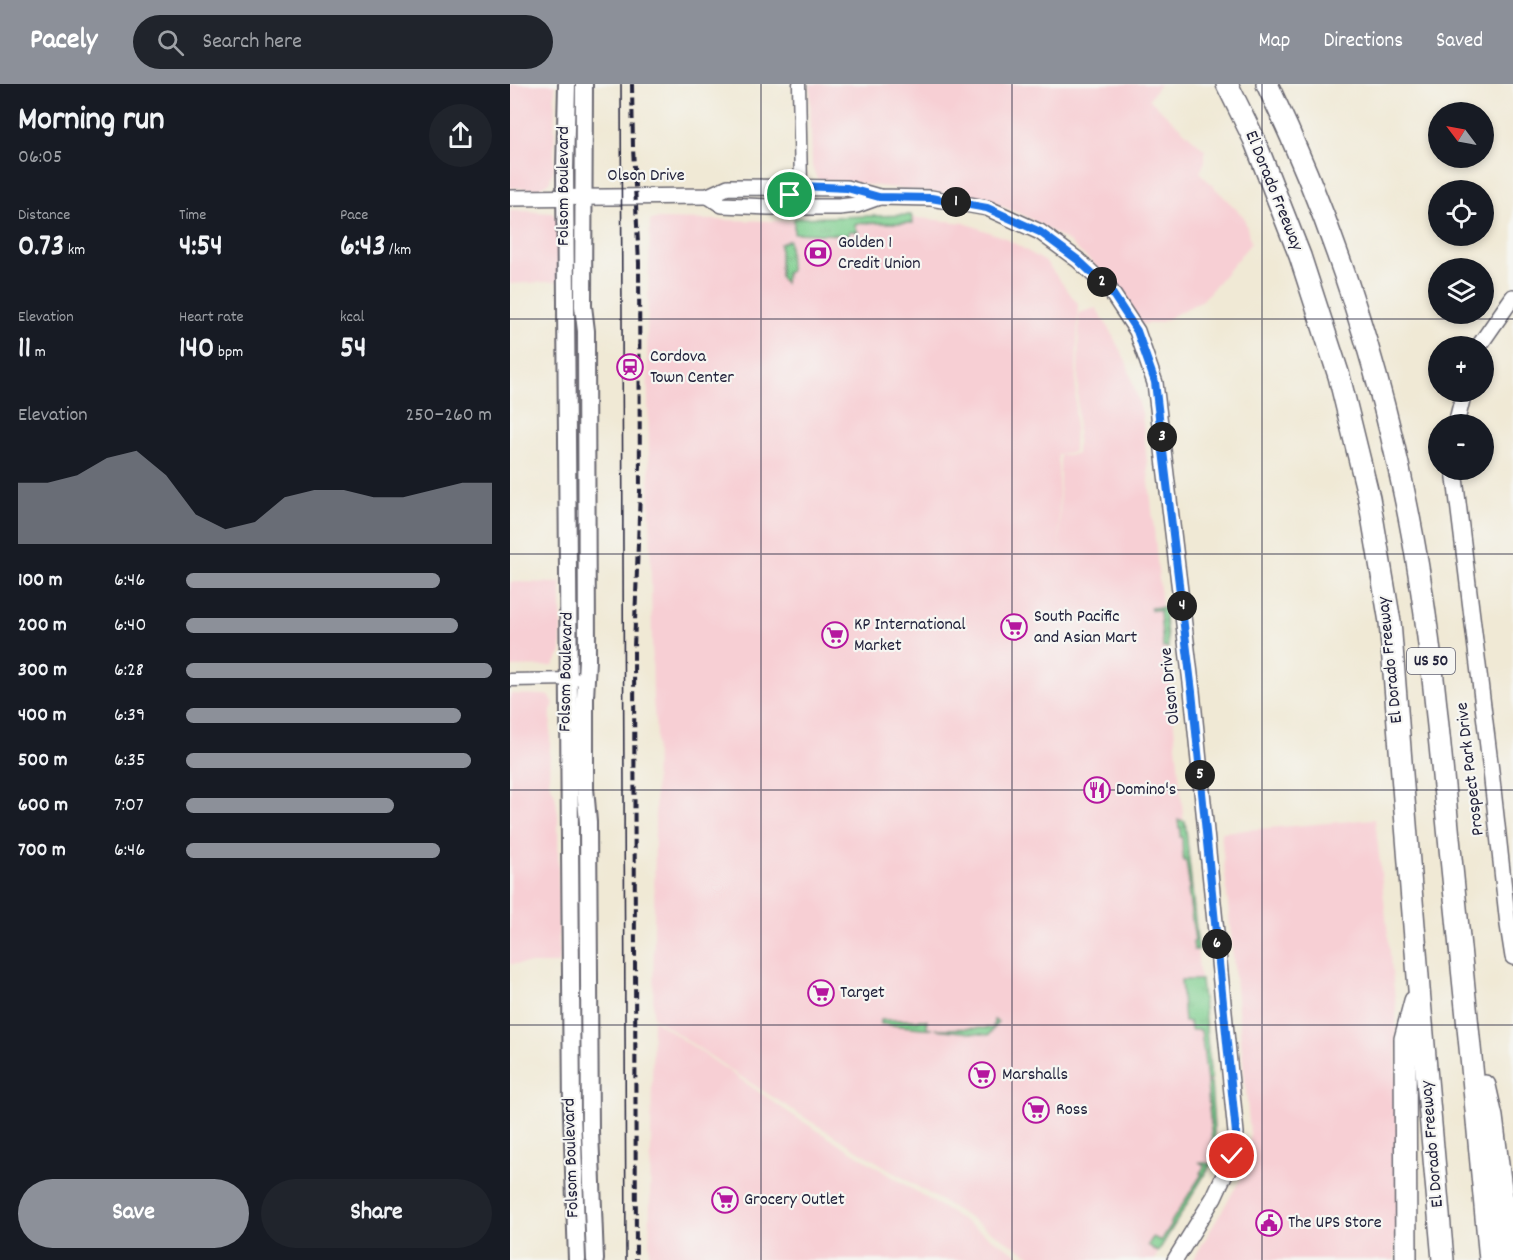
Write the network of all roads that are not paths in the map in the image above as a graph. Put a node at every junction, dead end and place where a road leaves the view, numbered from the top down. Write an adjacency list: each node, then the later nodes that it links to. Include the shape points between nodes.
1 (567, 84): 9 (main road, Folsom Boulevard)
2 (584, 84): 7 (main road, Folsom Boulevard)
3 (800, 84): 6 (street)
4 (1227, 84): 22 (highway, El Dorado Freeway / US 50, via 1254,139 1300,256 1339,376 1369,498 1390,622)
5 (1267, 84): 23 (highway, El Dorado Freeway / US 50, via 1336,251 1376,375 1406,502 1428,631)
6 (801, 186): 8 (street, Olson Drive, via 728,187); 10 (street, Olson Drive, via 847,188); 12 (street, via 784,197 734,196); 13 (street, via 812,197 848,199)
7 (584, 196): 8 (street, Olson Drive); 9 (street, Olson Drive); 18 (main road, Folsom Boulevard)
8 (708, 196): 12 (street, Olson Drive)
9 (566, 197): 11 (street, Olson Drive); 16 (main road, Folsom Boulevard)
10 (879, 197): 13 (street, Olson Drive); 26 (street, Olson Drive, via 931,198 987,208 1040,232 1110,290 1137,331 1155,382 1192,692 1236,1133 1231,1160 1214,1197)
11 (510, 198)
12 (722, 205): 13 (street, Olson Drive)
13 (857, 205)
14 (1513, 297): 15 (street)
15 (1486, 336)
16 (567, 426): 18 (main road, via 578,444 578,543); 19 (main road, Folsom Boulevard)
17 (1455, 480): 21 (street, Prospect Park Drive)
18 (587, 552): 19 (main road, Folsom Boulevard)
19 (577, 679): 20 (street); 24 (main road, Folsom Boulevard, via 572,1113); 25 (main road, Folsom Boulevard, via 588,822)
20 (510, 680)
21 (1513, 957)
22 (1419, 988): 27 (highway, via 1405,1039); 28 (highway, El Dorado Freeway / US 50)
23 (1467, 1008): 29 (highway, El Dorado Freeway / US 50); 30 (highway, via 1492,1117)
24 (577, 1260)
25 (595, 1260)
26 (1175, 1260)
27 (1406, 1260)
28 (1443, 1260)
29 (1490, 1260)
30 (1510, 1260)

